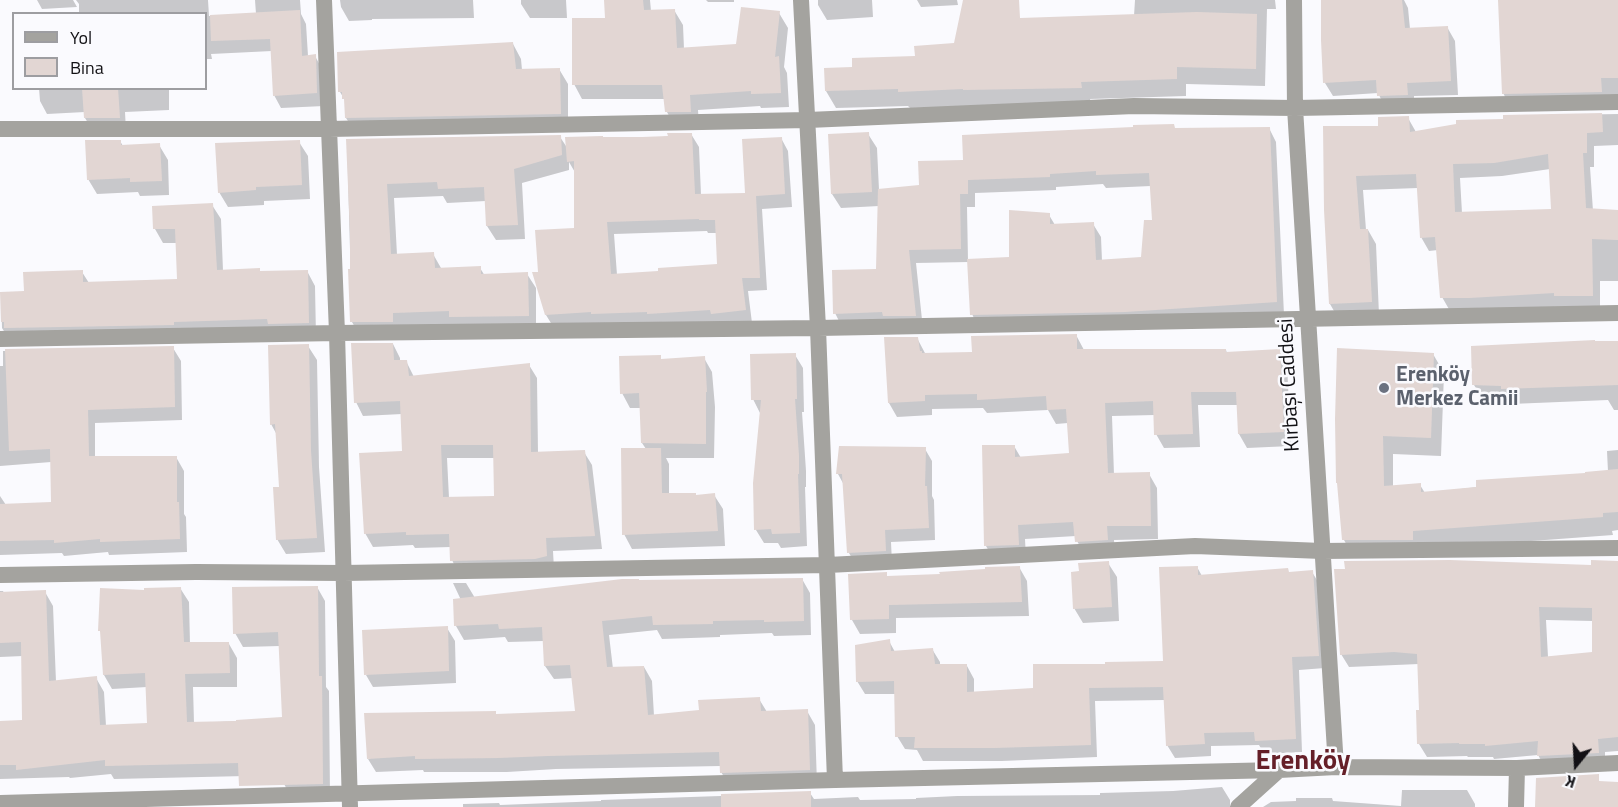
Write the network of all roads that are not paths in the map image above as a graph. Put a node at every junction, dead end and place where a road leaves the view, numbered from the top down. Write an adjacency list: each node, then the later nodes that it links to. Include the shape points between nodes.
1 (324, 0): 8 (street)
2 (801, 0): 6 (street)
3 (1294, 0): 5 (street, Kırbaşı Caddesi)
4 (1618, 102): 5 (street)
5 (1294, 108): 6 (street, via 1134,106); 10 (street, Kırbaşı Caddesi)
6 (808, 120): 8 (street); 11 (street)
7 (0, 129): 8 (street)
8 (330, 129): 12 (street)
9 (1618, 313): 10 (street)
10 (1308, 319): 11 (street); 15 (street, Kırbaşı Caddesi)
11 (818, 328): 12 (street); 16 (street)
12 (337, 333): 13 (street); 17 (street)
13 (0, 339)
14 (1618, 548): 15 (street)
15 (1322, 551): 16 (street, via 1195,546); 20 (street, Kırbaşı Caddesi)
16 (828, 565): 17 (street); 23 (street)
17 (344, 573): 18 (street); 24 (street)
18 (0, 575)
19 (1618, 763): 21 (street)
20 (1336, 767): 21 (street); 22 (street)
21 (1517, 768): 27 (street)
22 (1280, 770): 23 (street); 26 (street)
23 (835, 780): 24 (street)
24 (350, 800): 25 (street)
25 (0, 803)
26 (1238, 807)
27 (1516, 807)

